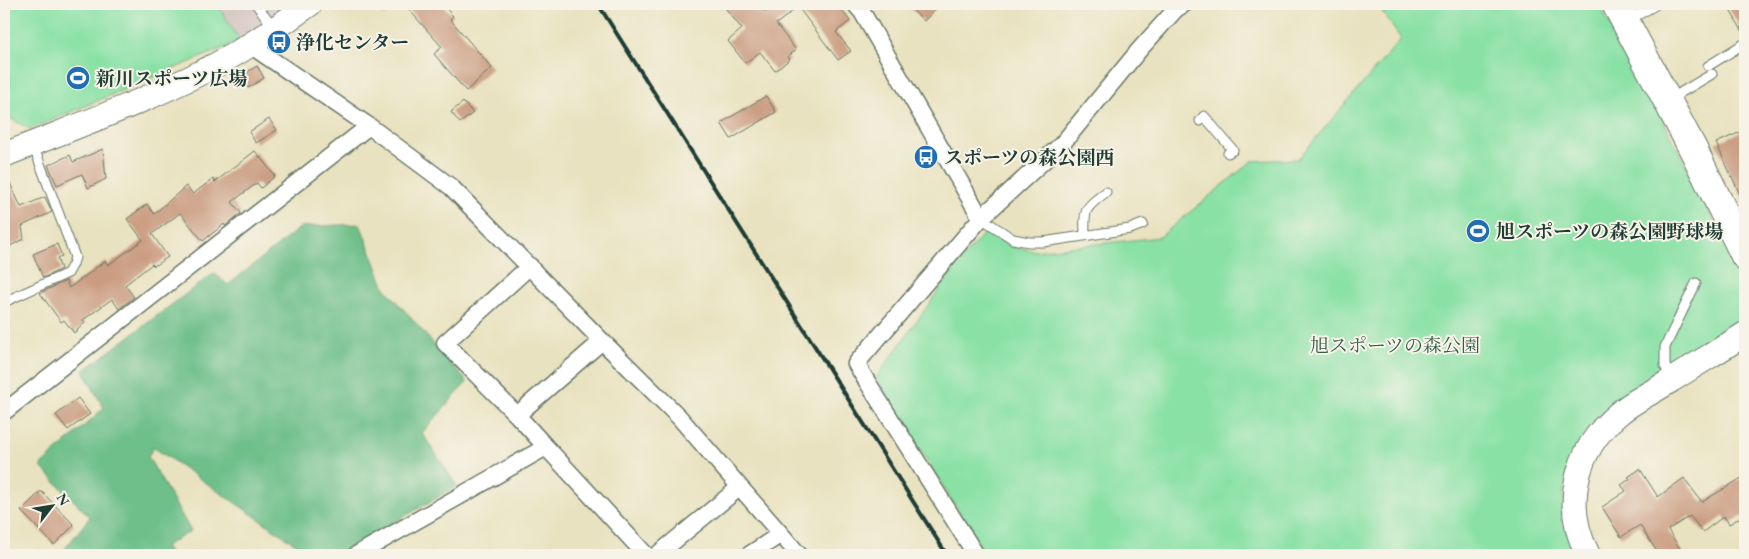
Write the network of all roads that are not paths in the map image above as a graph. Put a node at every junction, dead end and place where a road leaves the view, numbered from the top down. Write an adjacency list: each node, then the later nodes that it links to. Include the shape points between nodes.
1 (256, 4): 7 (lane)
2 (310, 4): 7 (street)
3 (855, 4): 17 (street)
4 (1184, 4): 17 (street, via 1140,49 1062,144)
5 (1657, 4): 6 (lane)
6 (1622, 13): 10 (highway)
7 (275, 29): 9 (street)
8 (1742, 45): 10 (lane)
9 (250, 46): 12 (street); 13 (street, via 154,94)
10 (1667, 100): 20 (highway)
11 (1200, 121): 14 (lane, via 1204,116 1233,150)
12 (369, 126): 21 (street, via 451,187); 27 (street)
13 (32, 143): 15 (street); 23 (lane, via 75,257 68,273)
14 (1228, 153)
15 (4, 155)
16 (1106, 192): 19 (lane, via 1084,213)
17 (981, 218): 19 (lane, via 1014,239 1029,242); 37 (street, via 856,364)
18 (1143, 224): 19 (lane)
19 (1085, 236)
20 (1745, 256)
21 (530, 266): 25 (street); 28 (street, via 445,343)
22 (1696, 283): 26 (lane, via 1665,347 1665,366)
23 (4, 302)
24 (1745, 334): 26 (street)
25 (602, 341): 28 (street); 30 (street, via 679,417)
26 (1672, 380): 38 (street, via 1618,414 1584,457 1574,492 1578,532)
27 (4, 412)
28 (517, 415): 29 (street)
29 (546, 447): 32 (street); 33 (street)
30 (740, 487): 31 (street); 34 (street)
31 (780, 534): 35 (street); 36 (street)
32 (356, 555)
33 (646, 555)
34 (657, 555)
35 (749, 555)
36 (799, 555)
37 (976, 555)
38 (1588, 555)

